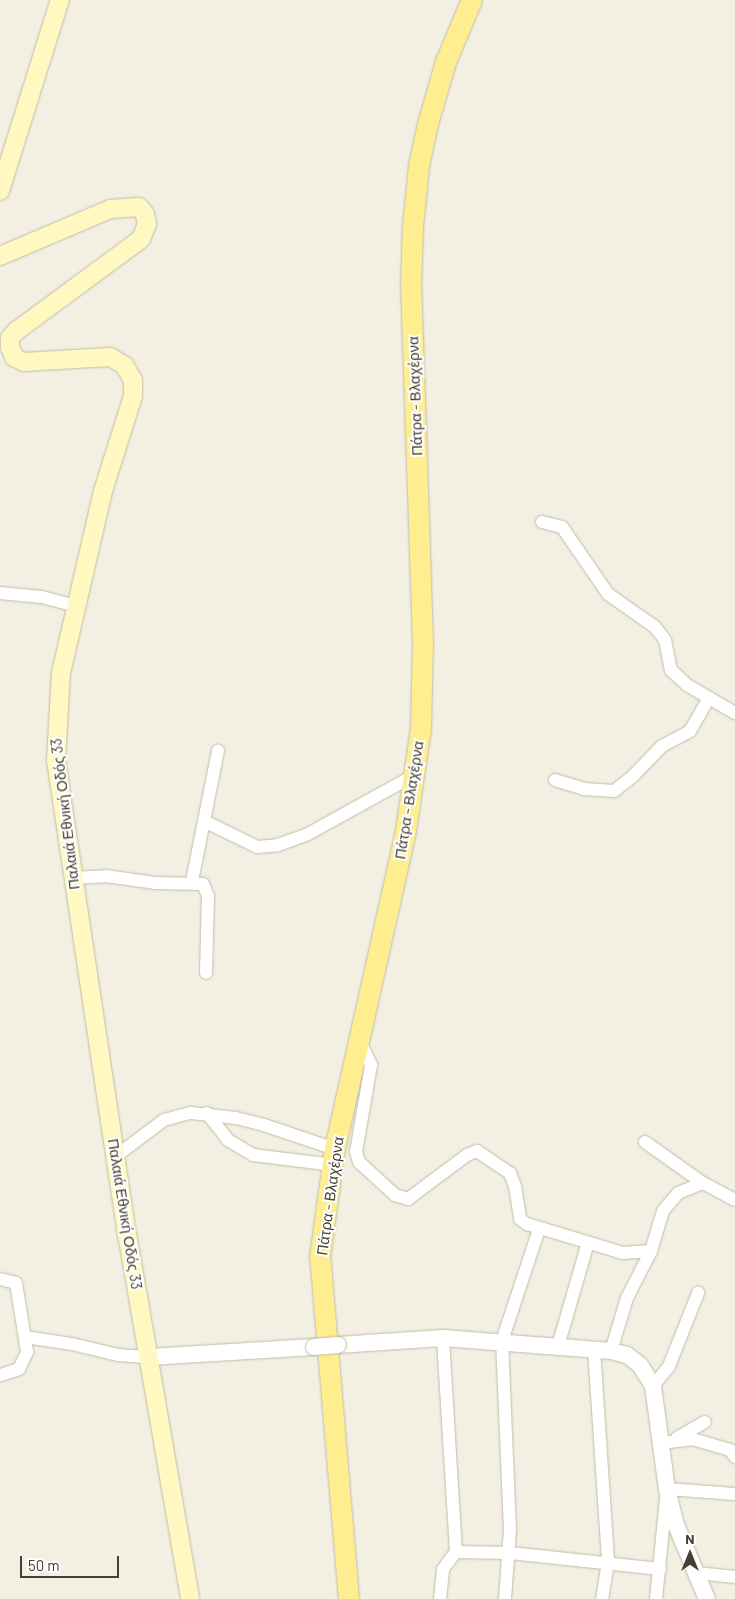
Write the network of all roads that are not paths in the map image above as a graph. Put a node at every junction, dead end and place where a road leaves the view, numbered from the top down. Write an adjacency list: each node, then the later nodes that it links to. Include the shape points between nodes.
1 (60, 0): 3 (main road)
2 (472, 0): 11 (main road, Πάτρα - Βλαχέρνα, via 446,62 428,124 419,166 413,226 411,287 423,643 421,729)
3 (0, 190)
4 (0, 256): 7 (main road, Παλαιά Εθνική Οδός 33, via 110,209 139,207 145,214 147,224 142,239 16,330 10,338 14,357 24,362 110,357 124,365 133,380 133,396 103,491)
5 (542, 522): 8 (street, via 562,527 608,594 655,627 665,640 671,670 687,685)
6 (0, 593): 7 (street, via 42,597)
7 (76, 606): 14 (main road, Παλαιά Εθνική Οδός 33, via 62,673 55,740)
8 (709, 698): 9 (street); 12 (street, via 690,731 662,746 614,791 584,789)
9 (735, 713)
10 (218, 752): 13 (street)
11 (415, 776): 13 (street, via 308,834 278,845 257,847); 17 (main road, Πάτρα - Βλαχέρνα, via 405,837)
12 (555, 780)
13 (204, 821): 15 (street)
14 (72, 878): 15 (street, via 106,876 171,884); 20 (main road, Παλαιά Εθνική Οδός 33)
15 (192, 881): 16 (street, via 203,884 208,896)
16 (206, 973)
17 (359, 1039): 21 (main road, Πάτρα - Βλαχέρνα); 24 (street, via 372,1065 356,1144 359,1162 394,1195 408,1199 477,1151 510,1173 520,1219)
18 (206, 1113): 20 (street, via 177,1115 164,1120); 21 (street, via 264,1125); 21 (street, via 228,1140 253,1156)
19 (645, 1142): 22 (street)
20 (116, 1156): 35 (main road, Παλαιά Εθνική Οδός 33)
21 (334, 1157): 50 (main road, Πάτρα - Βλαχέρνα, via 320,1257 321,1297)
22 (704, 1183): 23 (street); 26 (street, via 678,1193 663,1211)
23 (735, 1200)
24 (539, 1229): 25 (street); 31 (street)
25 (588, 1243): 26 (street, via 623,1253); 32 (street)
26 (651, 1251): 34 (street, via 627,1298)
27 (0, 1279): 29 (street, via 16,1283)
28 (698, 1293): 37 (street, via 669,1366)
29 (26, 1337): 35 (street, via 118,1355); 36 (street, via 25,1362 19,1369)
30 (443, 1338): 31 (street); 35 (street, bridge); 43 (street)
31 (502, 1341): 32 (street); 44 (street)
32 (558, 1346): 33 (street)
33 (594, 1349): 34 (street); 45 (street)
34 (611, 1351): 37 (street, via 627,1355 640,1364)
35 (149, 1357): 49 (main road, Παλαιά Εθνική Οδός 33)
36 (0, 1374)
37 (653, 1386): 39 (street)
38 (705, 1422): 39 (street)
39 (667, 1442): 40 (street, via 692,1439 730,1450); 41 (street)
40 (735, 1457)
41 (668, 1490): 42 (street); 46 (street); 47 (street, via 676,1525)
42 (735, 1494)
43 (456, 1552): 44 (street); 51 (street, via 443,1569)
44 (510, 1553): 45 (street); 52 (street)
45 (608, 1562): 46 (street); 53 (street)
46 (660, 1569): 54 (street)
47 (697, 1573): 48 (street); 55 (street)
48 (735, 1577)
49 (190, 1599)
50 (349, 1599)
51 (440, 1599)
52 (505, 1599)
53 (602, 1599)
54 (656, 1599)
55 (707, 1599)

